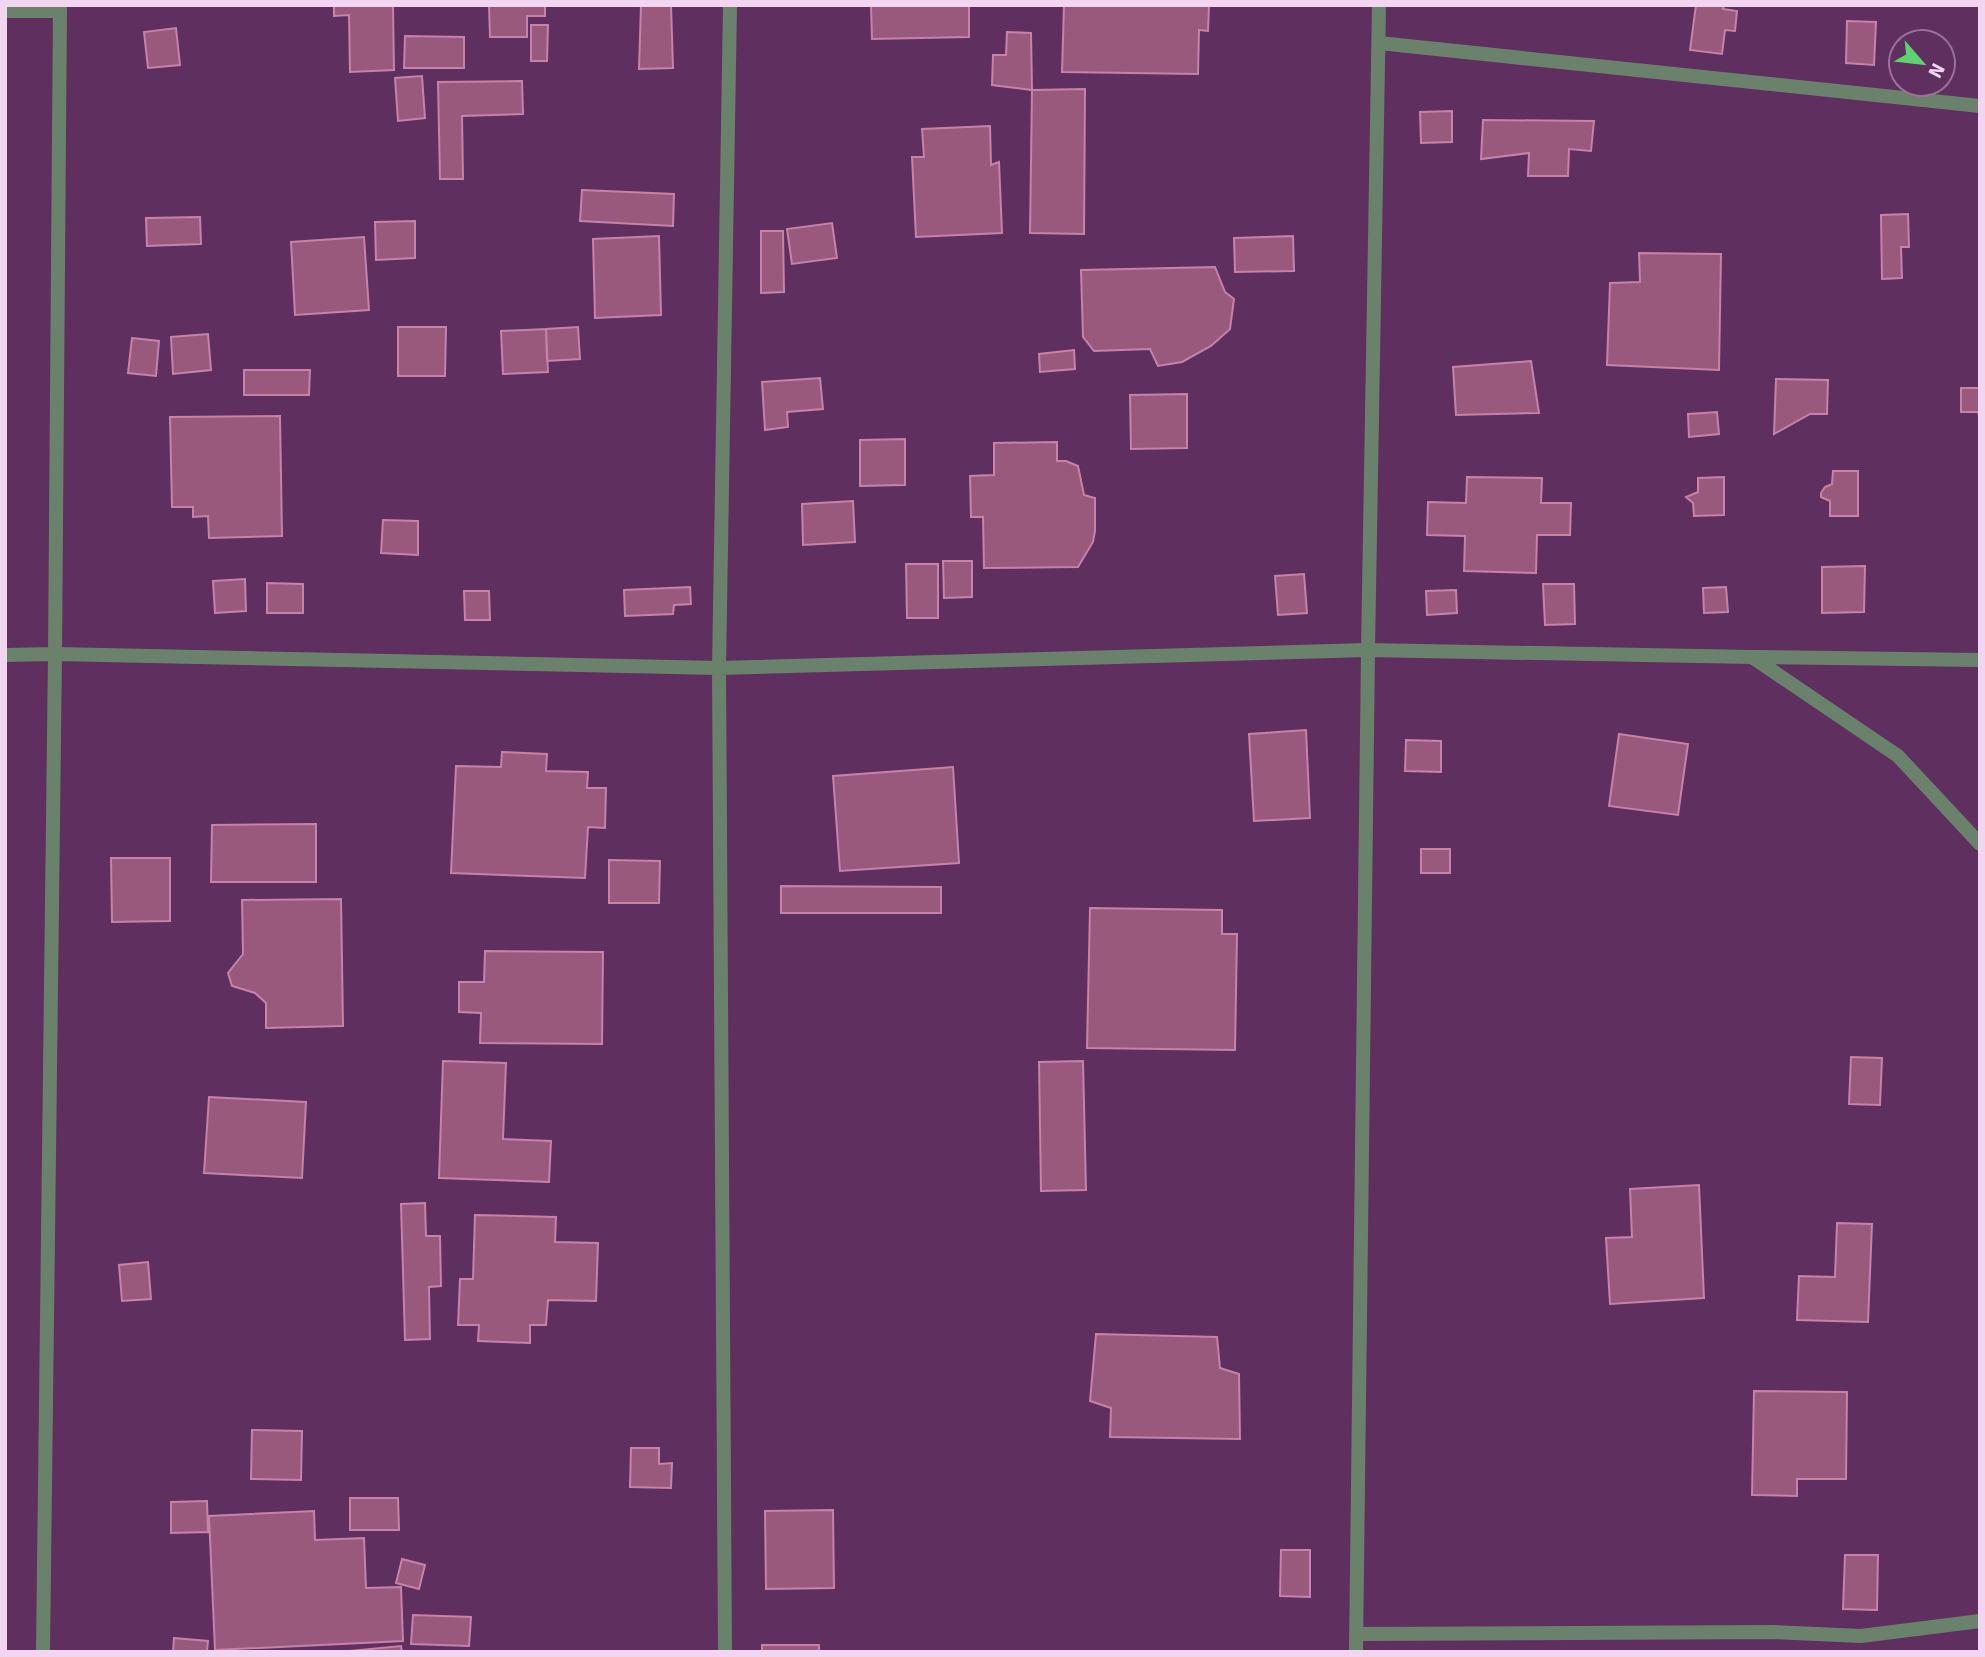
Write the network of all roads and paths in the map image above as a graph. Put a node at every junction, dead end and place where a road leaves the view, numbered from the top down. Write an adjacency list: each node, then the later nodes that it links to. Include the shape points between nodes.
1 (730, 5): 12 (street)
2 (1379, 5): 5 (street)
3 (60, 8): 4 (street); 8 (street)
4 (5, 11)
5 (1378, 43): 6 (street); 7 (street)
6 (1980, 106)
7 (1368, 650): 10 (street); 12 (street); 15 (street)
8 (55, 654): 9 (street); 12 (street); 16 (street)
9 (5, 655)
10 (1752, 657): 11 (street); 13 (street, via 1898,757)
11 (1980, 660)
12 (719, 668): 17 (street)
13 (1980, 844)
14 (1980, 1621): 15 (street, via 1861,1636 1774,1632)
15 (1356, 1634): 18 (street)
16 (43, 1652)
17 (724, 1652)
18 (1356, 1652)

